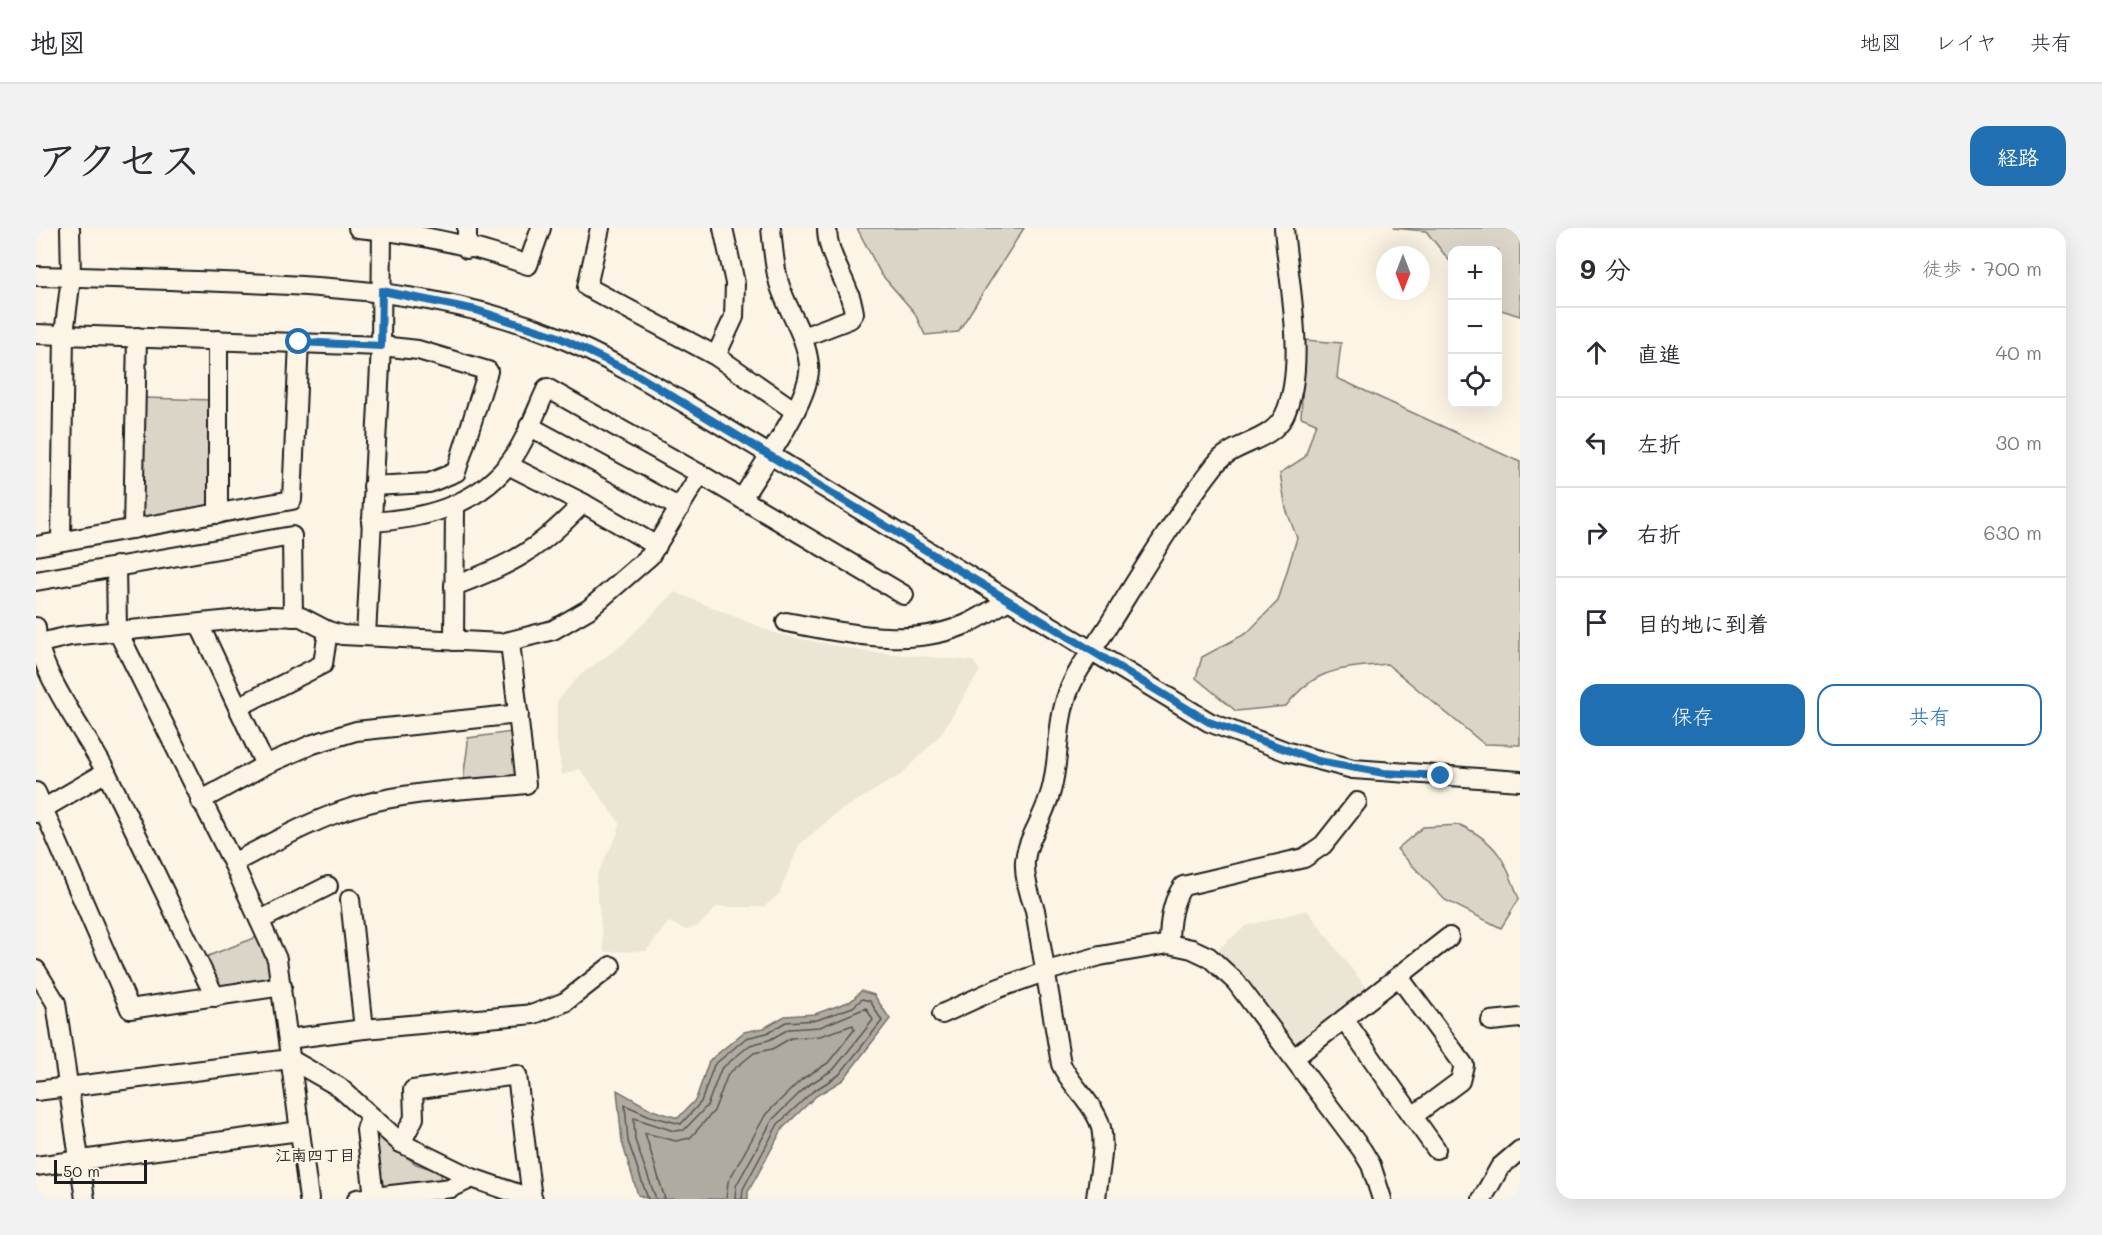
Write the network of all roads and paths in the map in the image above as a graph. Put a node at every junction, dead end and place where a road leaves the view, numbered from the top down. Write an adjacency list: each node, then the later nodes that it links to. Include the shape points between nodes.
1 (70, 228): 13 (street)
2 (358, 228): 10 (street)
3 (467, 228): 11 (street)
4 (541, 228): 11 (street, via 528,265)
5 (600, 228): 22 (street, via 587,287)
6 (723, 228): 22 (street, via 735,283 734,317)
7 (771, 228): 18 (street, via 778,283)
8 (827, 228): 18 (street, via 827,242 854,313 849,319)
9 (1284, 228): 54 (street, via 1293,295 1294,359 1284,415 1278,426 1216,462 1161,540)
10 (382, 229): 11 (street); 14 (street)
11 (467, 249)
12 (36, 276): 13 (street)
13 (71, 277): 14 (street, via 296,284); 16 (street)
14 (382, 291): 21 (street); 25 (street, via 476,310 556,336 637,375)
15 (36, 334): 16 (street)
16 (64, 334): 17 (street); 36 (street)
17 (137, 337): 19 (street); 35 (street)
18 (803, 337): 23 (street, via 810,367 806,389)
19 (218, 340): 20 (street); 33 (street)
20 (299, 342): 21 (street); 33 (street, via 292,500)
21 (381, 346): 28 (street); 28 (street, via 418,350 488,371 456,472 429,483)
22 (716, 356): 23 (street)
23 (795, 411): 25 (street)
24 (529, 426): 26 (street); 27 (street, via 547,388); 32 (street)
25 (769, 454): 29 (street); 43 (street)
26 (508, 465): 30 (street); 31 (street)
27 (700, 474): 29 (street); 32 (street)
28 (374, 486): 34 (street)
29 (742, 500): 42 (street)
30 (583, 503): 38 (street); 41 (street, via 552,536 526,555)
31 (455, 506): 34 (street, via 426,515); 41 (street)
32 (680, 508): 38 (street)
33 (218, 514): 35 (street)
34 (371, 522): 50 (street)
35 (133, 529): 36 (street)
36 (61, 542): 37 (street)
37 (36, 546)
38 (657, 546): 52 (street, via 574,620)
39 (116, 566): 40 (street); 44 (street, via 292,536); 48 (street)
40 (36, 581)
41 (454, 586): 51 (street)
42 (904, 595)
43 (1007, 601): 45 (street, via 970,623 919,636 863,637); 54 (street)
44 (293, 617): 46 (street); 49 (street)
45 (786, 622)
46 (199, 624): 48 (street); 55 (street)
47 (36, 627): 53 (street)
48 (117, 630): 53 (street); 60 (street)
49 (328, 631): 50 (street); 55 (street, via 323,664)
50 (366, 636): 51 (street)
51 (454, 641): 52 (street)
52 (510, 642): 56 (street)
53 (36, 644): 58 (street)
54 (1093, 650): 59 (street, via 1209,722 1318,761 1384,773); 71 (street, via 1061,712 1056,770 1048,799 1026,847 1026,886)
55 (238, 708): 57 (street)
56 (519, 714): 57 (street, via 356,731); 63 (street, via 526,784 360,805 314,820)
57 (265, 765): 60 (street)
58 (106, 772): 62 (street); 74 (street)
59 (1520, 781)
60 (200, 801): 63 (street)
61 (1357, 802): 68 (street, via 1323,844 1304,858 1183,885 1169,925)
62 (39, 804): 74 (street, via 130,1009)
63 (232, 863): 66 (street)
64 (328, 886): 66 (street)
65 (350, 898): 79 (street)
66 (260, 921): 73 (street, via 277,959)
67 (1449, 937): 72 (street)
68 (1169, 944): 71 (street, via 1100,956); 81 (street, via 1209,957 1224,968)
69 (611, 966): 79 (street, via 564,1002 534,1014)
70 (36, 970): 83 (street, via 56,1003)
71 (1047, 971): 75 (street); 98 (street, via 1061,1064 1099,1120 1102,1139)
72 (1399, 977): 77 (street); 85 (street, via 1464,1065 1460,1081)
73 (282, 986): 74 (street); 80 (street)
74 (215, 997)
75 (942, 1014)
76 (1520, 1018): 78 (street)
77 (1344, 1019): 81 (street); 85 (street)
78 (1491, 1021)
79 (364, 1029): 80 (street)
80 (288, 1039): 82 (street)
81 (1294, 1058): 99 (street, via 1362,1150)
82 (290, 1059): 83 (street); 86 (street, via 339,1087); 87 (street)
83 (69, 1086): 84 (street); 91 (street)
84 (36, 1091)
85 (1413, 1116): 89 (street)
86 (370, 1117): 88 (street); 94 (street, via 366,1130)
87 (300, 1131): 91 (street); 96 (street)
88 (401, 1143): 93 (street); 97 (street, via 414,1118 413,1090 517,1075)
89 (1436, 1149)
90 (1520, 1150): 100 (street, via 1500,1167)
91 (80, 1160): 92 (street); 95 (street)
92 (36, 1166)
93 (472, 1178): 94 (street, via 451,1188); 97 (street)
94 (365, 1198)
95 (85, 1199)
96 (309, 1199)
97 (532, 1199)
98 (1096, 1199)
99 (1382, 1199)
100 (1482, 1199)

